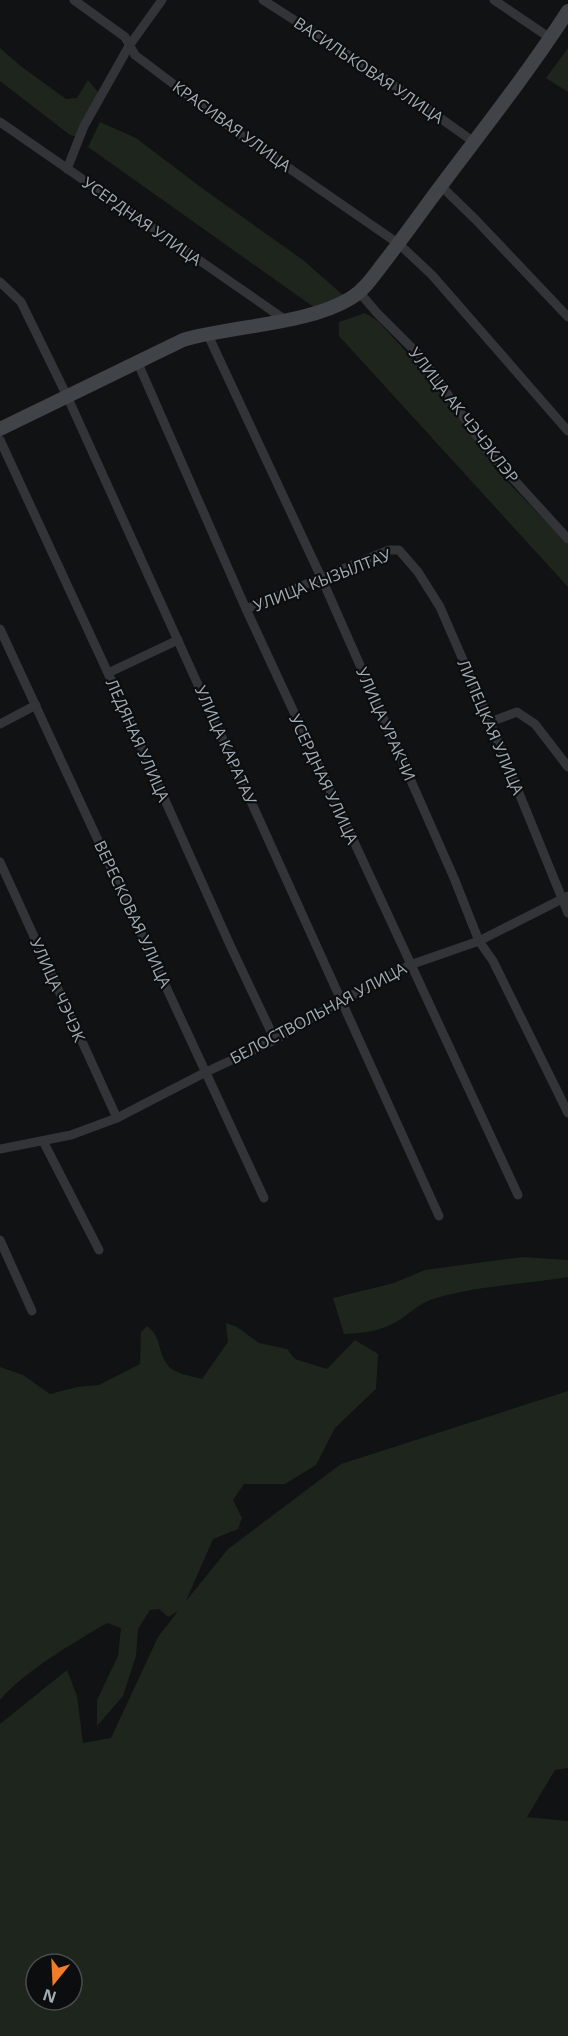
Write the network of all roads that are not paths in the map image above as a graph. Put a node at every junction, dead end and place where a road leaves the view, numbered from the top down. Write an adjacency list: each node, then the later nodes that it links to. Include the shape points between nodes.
1 (74, 0): 7 (street, КРАСИВАЯ УЛИЦА, via 124,37)
2 (162, 0): 7 (street)
3 (263, 0): 9 (street, ВАСИЛЬКОВАЯ УЛИЦА)
4 (494, 0): 6 (street)
5 (568, 11): 6 (street)
6 (550, 39): 9 (street)
7 (129, 45): 10 (street, via 84,126); 12 (street, КРАСИВАЯ УЛИЦА, via 135,55 241,135)
8 (0, 122): 10 (street, УСЕРДНАЯ УЛИЦА)
9 (474, 142): 11 (street)
10 (67, 169): 16 (street, УСЕРДНАЯ УЛИЦА)
11 (441, 186): 12 (street); 15 (street)
12 (399, 244): 14 (street); 21 (street, via 432,275)
13 (0, 282): 19 (street, УЛИЦА КАРАТАУ, via 21,302)
14 (359, 291): 16 (street, via 336,305); 23 (street, УЛИЦА АК ЧЭЧЭКЛЭР, via 422,358 487,450)
15 (568, 317)
16 (284, 319): 17 (street)
17 (207, 333): 18 (street); 25 (street, УЛИЦА УРАКЧИ)
18 (137, 362): 19 (street); 26 (street, УСЕРДНАЯ УЛИЦА)
19 (67, 396): 20 (street); 28 (street, УЛИЦА КАРАТАУ)
20 (0, 429)
21 (568, 431)
22 (0, 440): 29 (street, ЛЕДЯНАЯ УЛИЦА)
23 (568, 539)
24 (399, 550): 25 (street, УЛИЦА КЫЗЫЛТАУ, via 389,550); 31 (street, ЛИПЕЦКАЯ УЛИЦА, via 440,607)
25 (321, 577): 26 (street, УЛИЦА КЫЗЫЛТАУ); 37 (street, УЛИЦА УРАКЧИ)
26 (246, 609): 38 (street, УСЕРДНАЯ УЛИЦА)
27 (0, 629): 30 (street, ВЕРЕСКОВАЯ УЛИЦА)
28 (178, 640): 29 (street); 39 (street, УЛИЦА КАРАТАУ)
29 (108, 673): 40 (street, ЛЕДЯНАЯ УЛИЦА)
30 (36, 705): 32 (street); 41 (street, ВЕРЕСКОВАЯ УЛИЦА)
31 (490, 722): 33 (street, via 517,712 535,724); 35 (street, ЛИПЕЦКАЯ УЛИЦА)
32 (0, 724)
33 (568, 767)
34 (0, 862): 43 (street, УЛИЦА ЧЭЧЭК)
35 (565, 897): 36 (street, ЛИПЕЦКАЯ УЛИЦА); 37 (street, БЕЛОСТВОЛЬНАЯ УЛИЦА)
36 (568, 913)
37 (479, 941): 38 (street, БЕЛОСТВОЛЬНАЯ УЛИЦА); 42 (street, УЛИЦА УРАКЧИ, via 493,961)
38 (410, 965): 39 (street, БЕЛОСТВОЛЬНАЯ УЛИЦА); 46 (street, УСЕРДНАЯ УЛИЦА)
39 (342, 1000): 40 (street, БЕЛОСТВОЛЬНАЯ УЛИЦА); 48 (street, УЛИЦА КАРАТАУ)
40 (275, 1040): 41 (street, БЕЛОСТВОЛЬНАЯ УЛИЦА)
41 (206, 1072): 43 (street, БЕЛОСТВОЛЬНАЯ УЛИЦА); 47 (street, ВЕРЕСКОВАЯ УЛИЦА)
42 (568, 1113)
43 (117, 1118): 44 (street, БЕЛОСТВОЛЬНАЯ УЛИЦА)
44 (43, 1141): 45 (street, БЕЛОСТВОЛЬНАЯ УЛИЦА); 50 (street)
45 (0, 1149)
46 (518, 1195)
47 (264, 1198)
48 (439, 1216)
49 (0, 1240): 51 (street)
50 (99, 1250)
51 (32, 1311)

